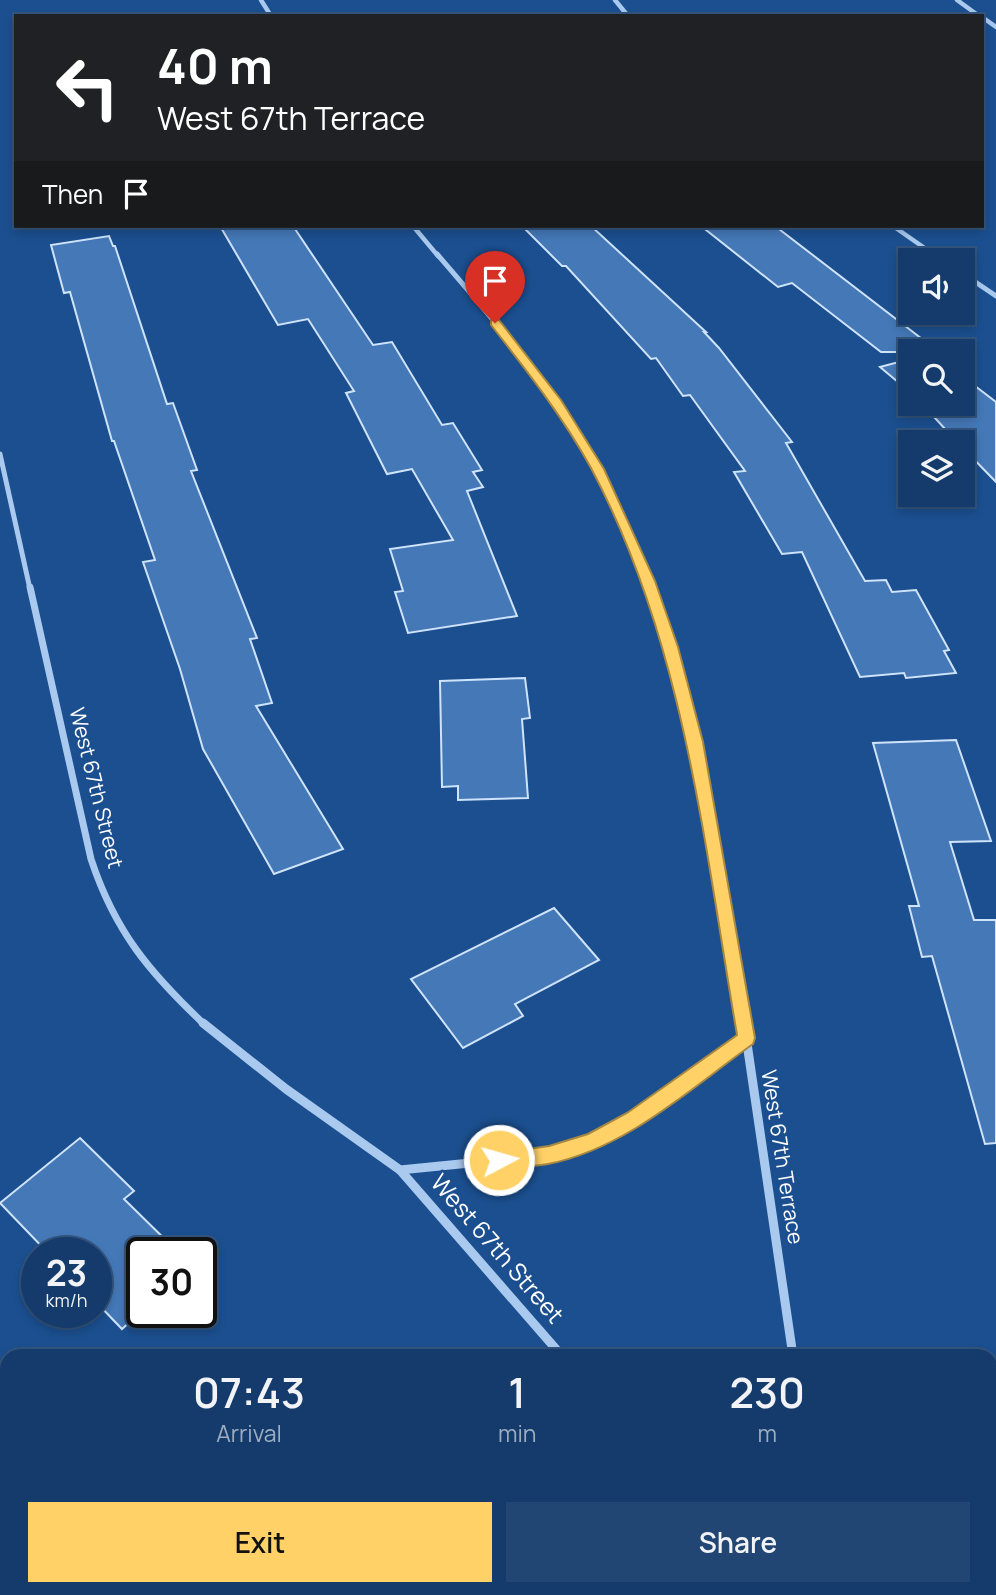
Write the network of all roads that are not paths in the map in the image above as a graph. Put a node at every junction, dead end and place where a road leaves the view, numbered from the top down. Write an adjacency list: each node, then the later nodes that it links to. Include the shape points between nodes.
1 (615, 0): 3 (street)
2 (957, 0): 4 (street)
3 (626, 14)
4 (977, 14)
5 (415, 228): 11 (street, West 67th Terrace, via 557,403 598,469 640,559 671,647 695,742)
6 (896, 228): 7 (street)
7 (925, 248)
8 (975, 282): 9 (street)
9 (996, 296)
10 (0, 454): 12 (street, West 67th Street, via 91,859 119,928 168,990 225,1040 307,1106)
11 (746, 1038): 12 (street, West 67th Street, via 634,1119 594,1140 549,1155); 14 (street, West 67th Terrace)
12 (400, 1170): 13 (street, West 67th Street)
13 (556, 1349)
14 (792, 1349)

